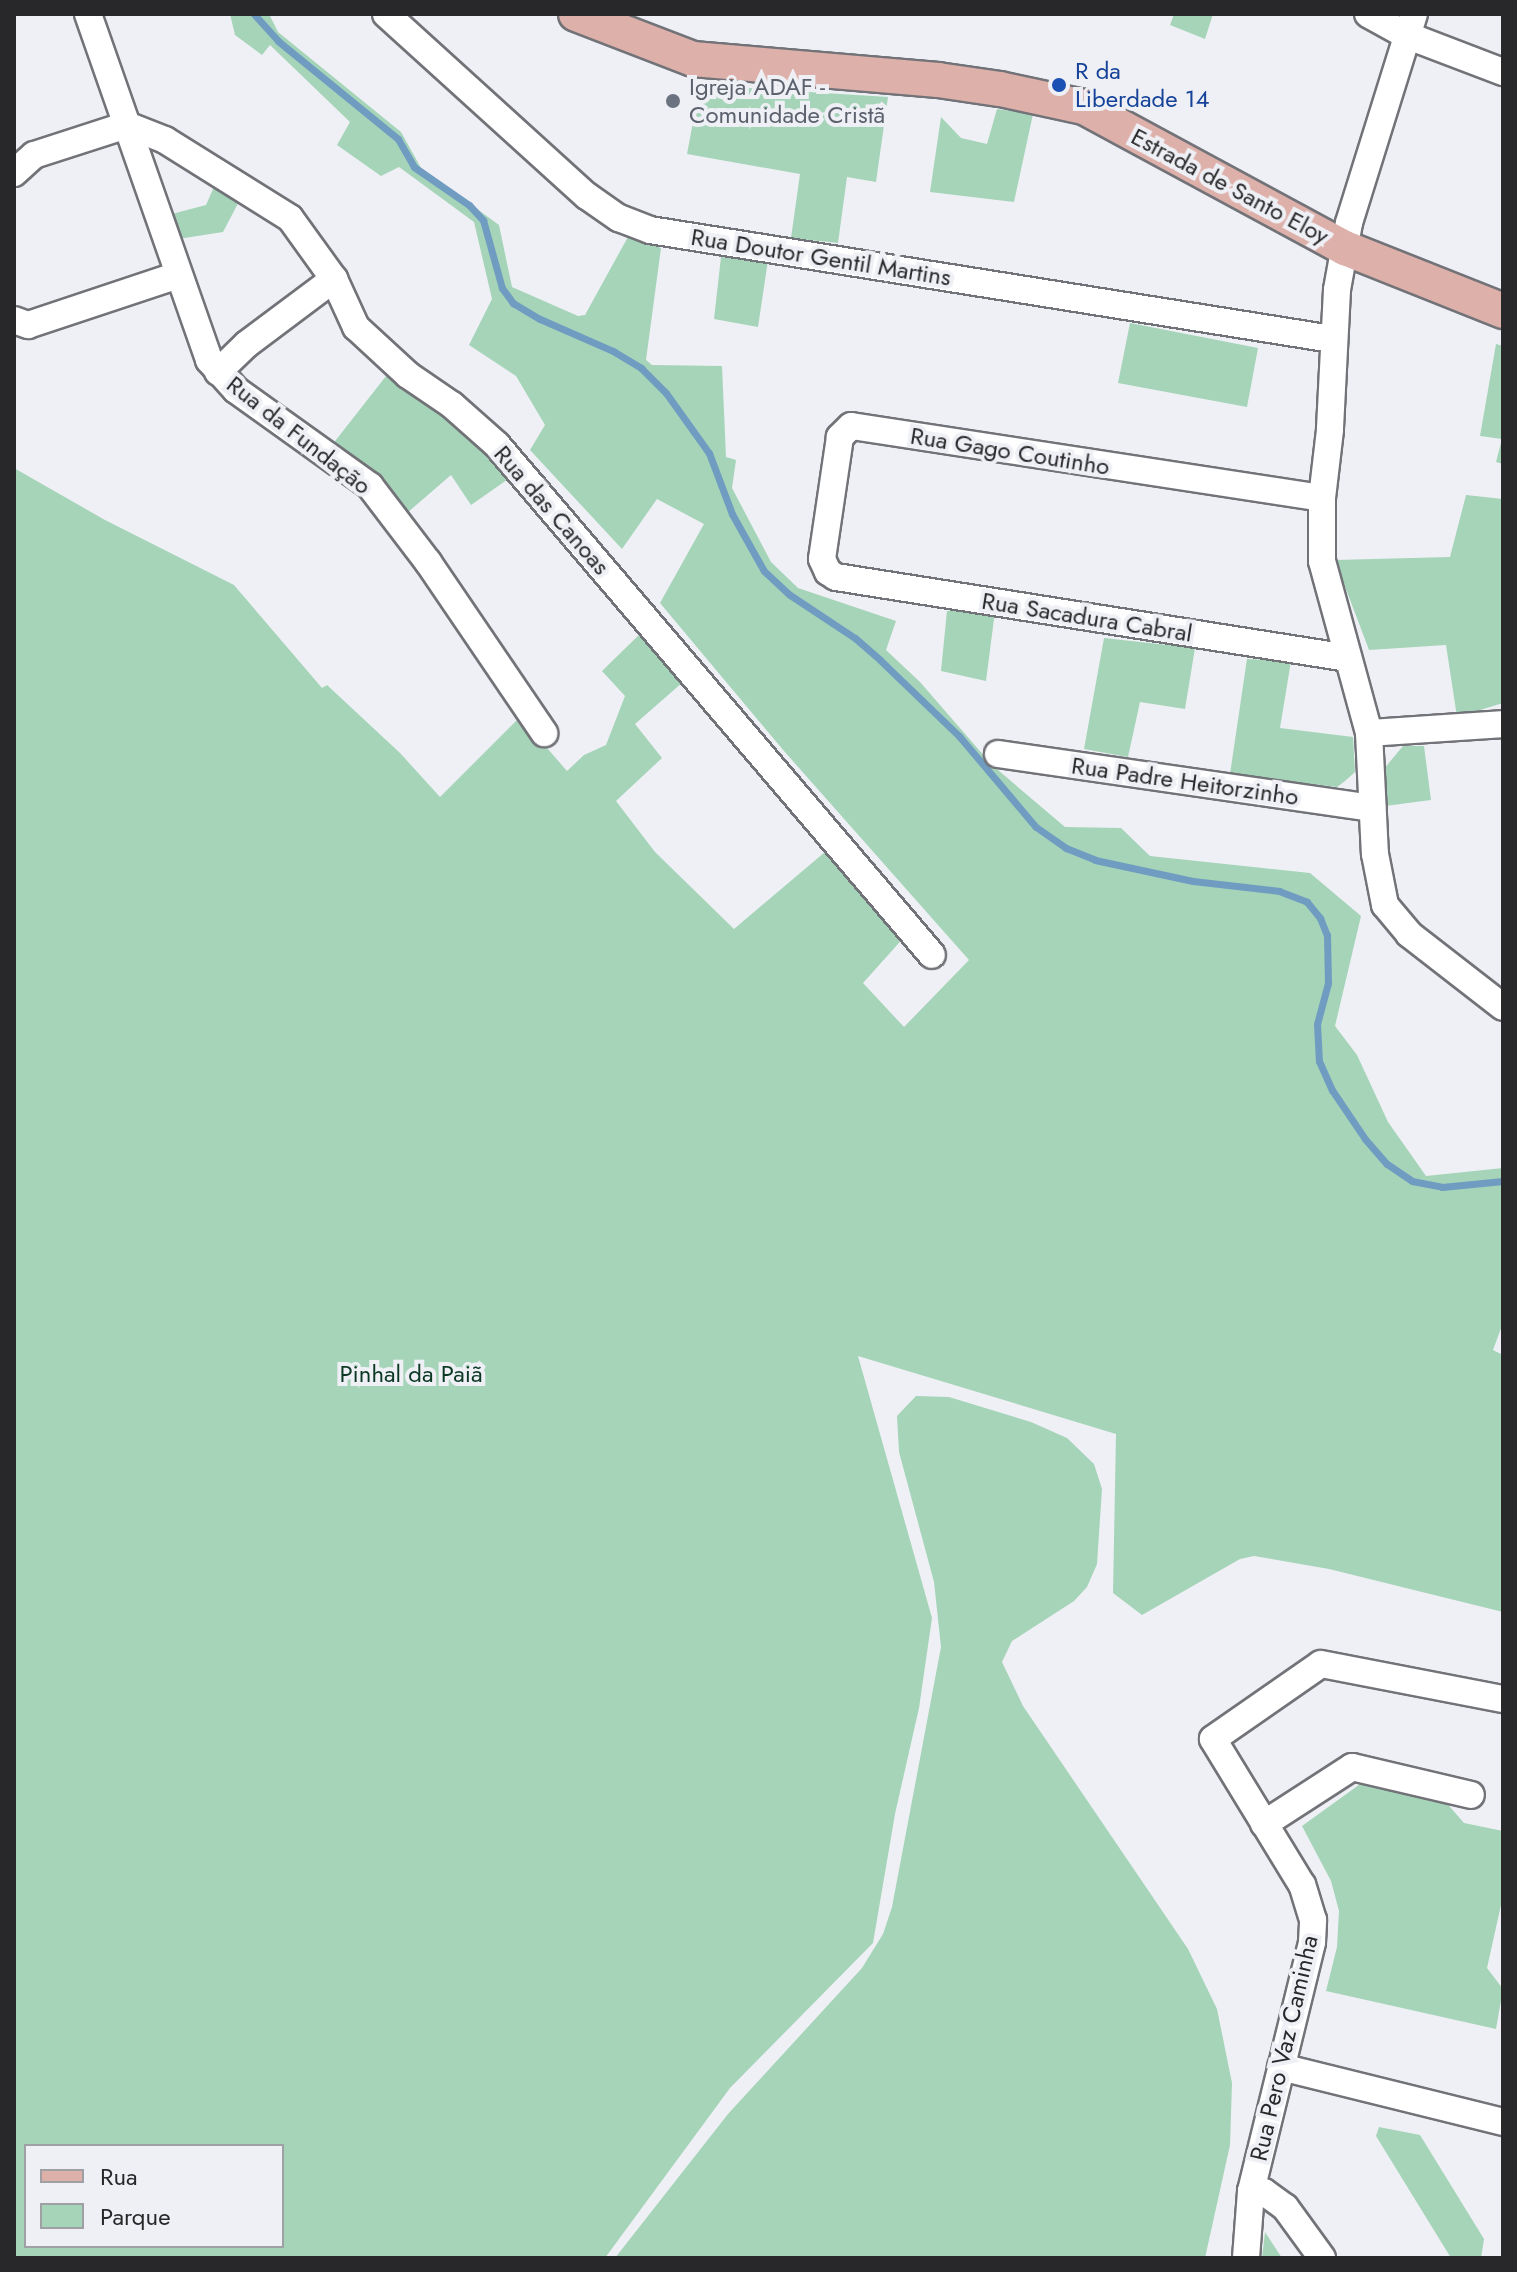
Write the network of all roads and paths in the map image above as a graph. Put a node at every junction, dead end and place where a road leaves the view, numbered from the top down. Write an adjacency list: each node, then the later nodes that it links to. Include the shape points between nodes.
1 (88, 14): 7 (street, Rua da Fundação)
2 (386, 14): 14 (street, Rua Doutor Gentil Martins, via 587,196 619,218 650,230)
3 (576, 14): 9 (main road, Estrada de Santo Eloy, via 693,59 938,80 1084,107)
4 (1368, 14): 5 (street)
5 (1410, 24): 6 (street); 9 (street)
6 (1503, 72)
7 (127, 125): 8 (street, via 34,155); 10 (street, Rua da Fundação); 11 (street, Rua das Canoas, via 165,140 290,218)
8 (14, 173)
9 (1345, 248): 12 (main road, Estrada de Santo Eloy); 14 (street)
10 (178, 275): 13 (street, via 28,325); 15 (street, Rua da Fundação)
11 (334, 279): 15 (street); 24 (street, Rua das Canoas, via 356,327 497,445)
12 (1503, 311)
13 (14, 320)
14 (1332, 339): 16 (street)
15 (218, 372): 20 (street, Rua da Fundação, via 370,486)
16 (1322, 498): 17 (street, Rua Gago Coutinho, via 851,426 842,433 838,449 822,550); 18 (street, via 1322,561)
17 (828, 572): 18 (street, Rua Sacadura Cabral)
18 (1348, 658): 21 (street)
19 (1503, 724): 21 (street)
20 (544, 733)
21 (1369, 733): 23 (street)
22 (998, 754): 23 (street, Rua Padre Heitorzinho)
23 (1372, 808): 25 (street, via 1385,905 1409,934)
24 (932, 955)
25 (1503, 1007)
26 (1503, 1699): 28 (street, Rua Pero Vaz Caminha, via 1321,1664 1213,1739)
27 (1471, 1795): 28 (street, via 1352,1767)
28 (1264, 1824): 29 (street, Rua Pero Vaz Caminha, via 1302,1885 1313,1920)
29 (1281, 2067): 30 (street); 31 (street, Rua Pero Vaz Caminha)
30 (1503, 2122)
31 (1251, 2191): 32 (street, Rua Pero Vaz Caminha); 33 (street, Rua Pero Vaz Caminha, via 1264,2192 1285,2207)
32 (1246, 2258)
33 (1322, 2258)

